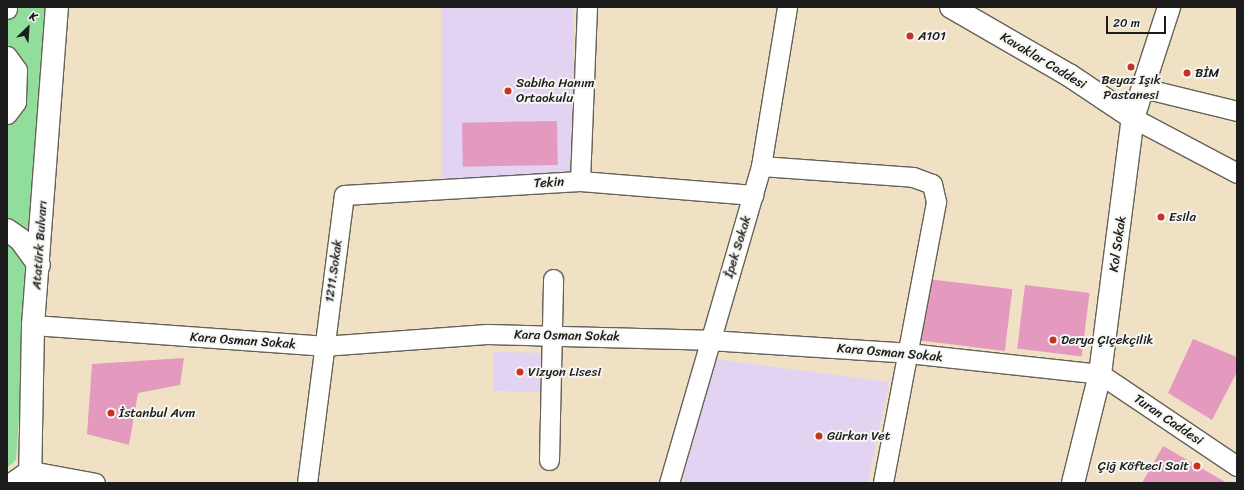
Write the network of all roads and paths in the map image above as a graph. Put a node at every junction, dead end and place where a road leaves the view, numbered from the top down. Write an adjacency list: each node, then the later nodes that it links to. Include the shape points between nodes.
1 (57, 7): 17 (main road, Atatürk Bulvarı)
2 (586, 7): 13 (street)
3 (787, 7): 11 (street, İpek Sokak)
4 (951, 7): 10 (main road, Kavaklar Caddesi, via 1069,75)
5 (1169, 7): 7 (main road, Kol Sokak)
6 (7, 56): 9 (street, via 17,70 16,102)
7 (1144, 88): 8 (street); 10 (main road, Kol Sokak)
8 (1237, 111)
9 (7, 114)
10 (1133, 118): 12 (street); 24 (main road, Kol Sokak)
11 (761, 166): 15 (street, İpek Sokak); 23 (street, via 913,177 932,184 936,202)
12 (1237, 173)
13 (580, 181): 14 (street, Tekin); 15 (street, Tekin)
14 (344, 195): 22 (street, 1211.Sokak)
15 (753, 195): 21 (street, İpek Sokak)
16 (7, 230): 17 (main road, via 20,239)
17 (39, 265): 19 (main road, Atatürk Bulvarı)
18 (553, 279): 20 (street)
19 (33, 325): 22 (street, Kara Osman Sokak); 27 (main road, Atatürk Bulvarı)
20 (554, 336): 21 (street, Kara Osman Sokak); 22 (street, Kara Osman Sokak, via 486,334); 25 (street)
21 (709, 340): 23 (street, Kara Osman Sokak); 30 (street, İpek Sokak)
22 (323, 346): 29 (street, 1211.Sokak)
23 (908, 353): 24 (street, Kara Osman Sokak); 31 (street)
24 (1100, 374): 26 (street, Turan Caddesi); 32 (main road, Kol Sokak)
25 (549, 460)
26 (1237, 466)
27 (25, 479): 28 (street)
28 (95, 483)
29 (307, 483)
30 (669, 483)
31 (883, 483)
32 (1073, 483)

